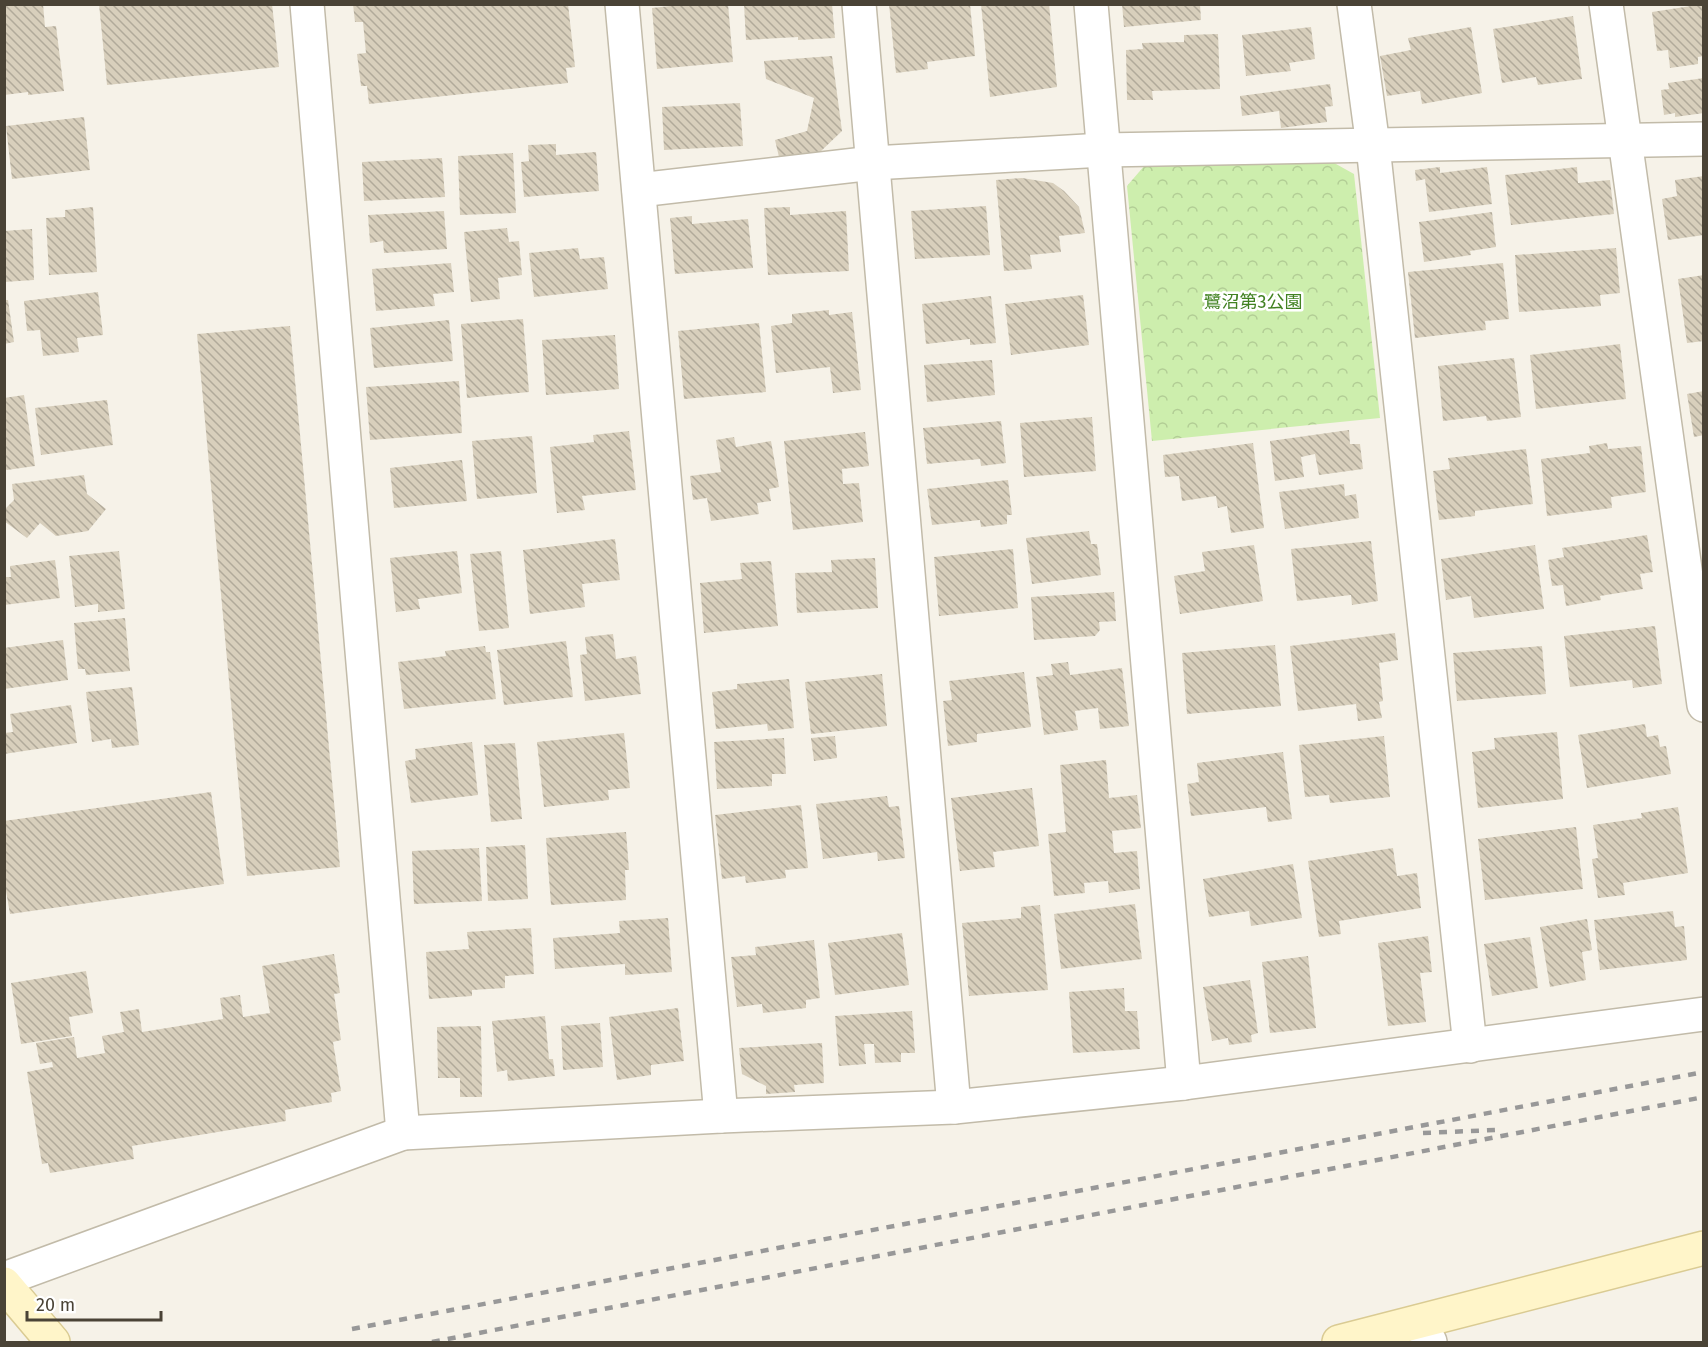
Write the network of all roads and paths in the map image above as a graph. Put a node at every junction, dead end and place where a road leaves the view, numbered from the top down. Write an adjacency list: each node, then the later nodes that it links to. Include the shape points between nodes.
1 (307, 4): 19 (street)
2 (622, 4): 12 (street)
3 (859, 4): 11 (street)
4 (1091, 4): 10 (street)
5 (1354, 4): 9 (street)
6 (1606, 4): 7 (street)
7 (1626, 139): 8 (street); 9 (street); 13 (street)
8 (1704, 139)
9 (1373, 146): 10 (street); 15 (street)
10 (1102, 150): 11 (street); 16 (street)
11 (873, 163): 12 (street); 17 (street)
12 (639, 190): 18 (street)
13 (1704, 705)
14 (1704, 1014): 15 (street)
15 (1470, 1046): 16 (street)
16 (1184, 1083): 17 (street)
17 (954, 1107): 18 (street)
18 (721, 1116): 19 (street)
19 (403, 1133): 21 (street)
20 (1704, 1248): 22 (street)
21 (4, 1282): 23 (street)
22 (1424, 1332): 24 (street)
23 (53, 1342)
24 (1339, 1342)

